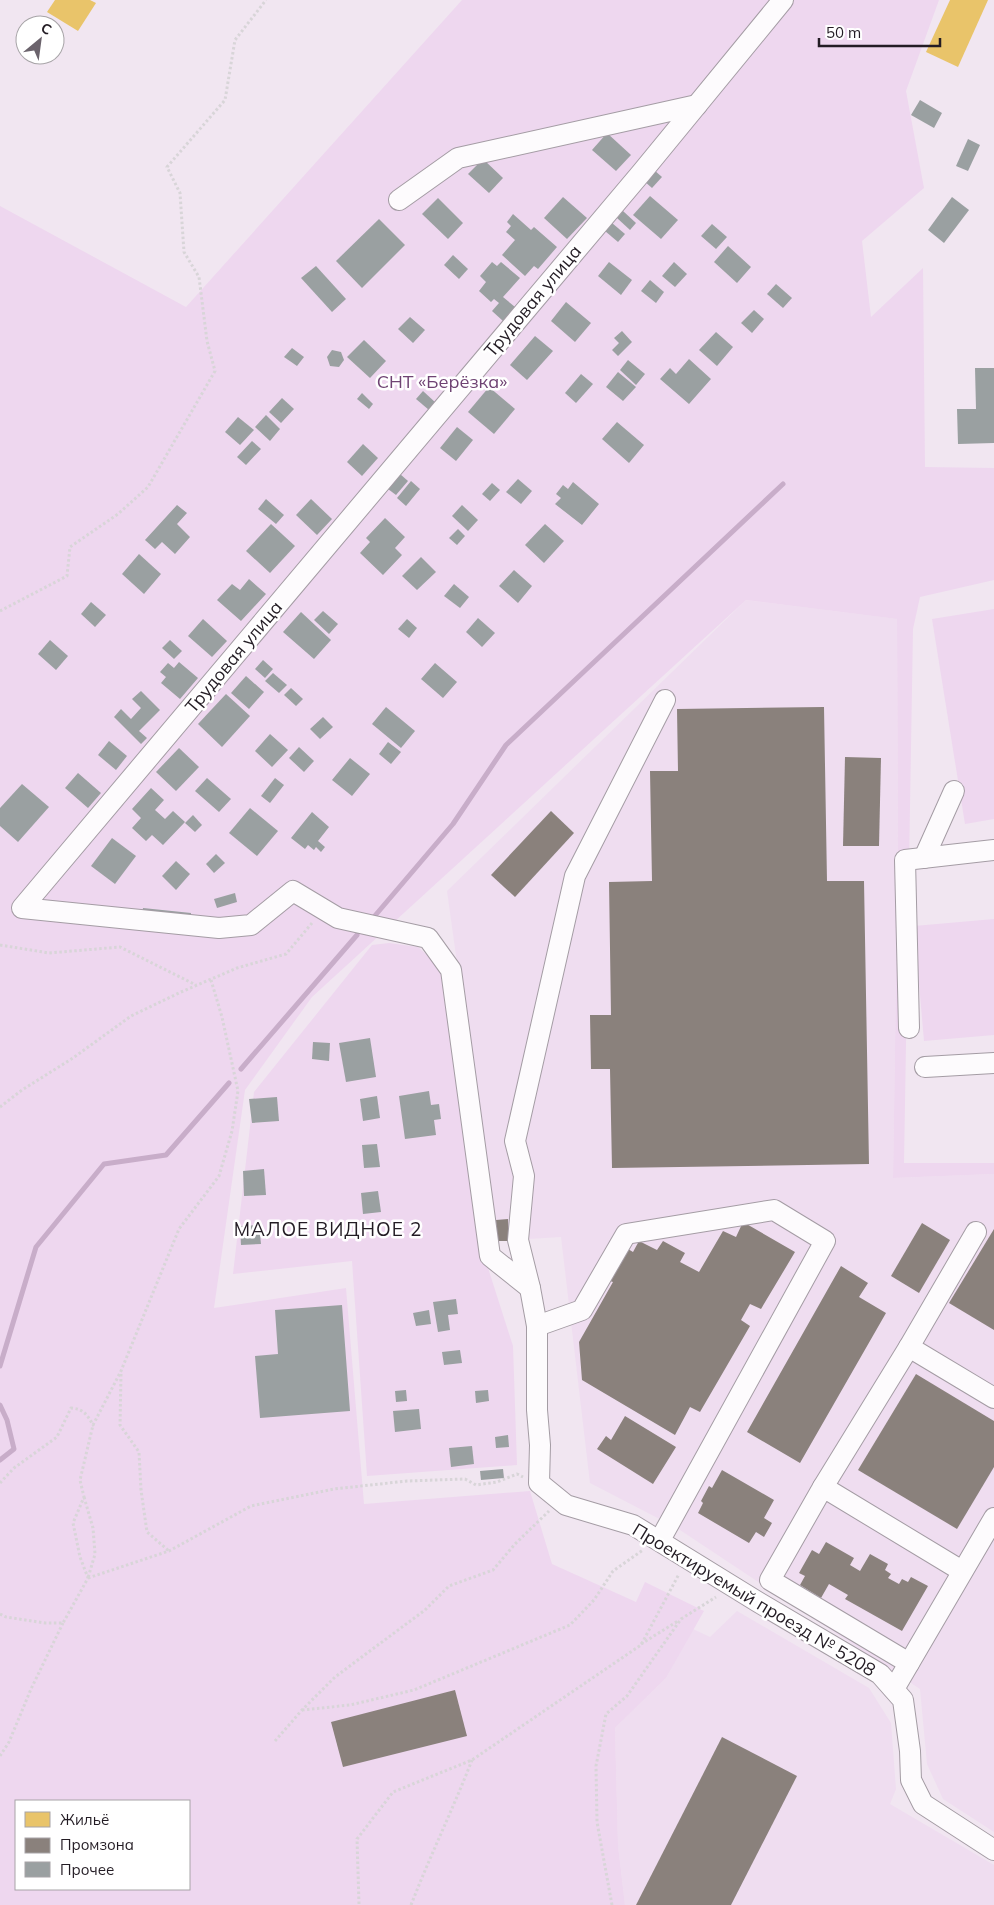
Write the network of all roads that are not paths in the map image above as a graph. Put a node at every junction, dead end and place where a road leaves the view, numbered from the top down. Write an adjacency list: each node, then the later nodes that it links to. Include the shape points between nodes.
1 (783, 0): 2 (street)
2 (696, 106): 3 (street, via 458,158); 12 (street, Трудовая улица, via 22,908 219,928 251,924 293,891 338,918 428,938 451,970 490,1256)
3 (399, 200)
4 (665, 700): 12 (street, via 575,876 515,1141 524,1176 518,1240)
5 (954, 792): 7 (street)
6 (994, 850): 7 (street)
7 (924, 858): 8 (street, via 905,860)
8 (909, 1028)
9 (994, 1063): 10 (street)
10 (924, 1067)
11 (976, 1232): 14 (street)
12 (530, 1288): 13 (street)
13 (537, 1326): 18 (street, Проектируемый проезд № 5208, via 539,1483 566,1505 634,1525); 18 (street, via 582,1310 626,1234 774,1210 825,1240)
14 (909, 1347): 15 (street); 16 (street)
15 (994, 1398)
16 (824, 1487): 19 (street); 20 (street, via 770,1580)
17 (994, 1518): 19 (street)
18 (660, 1540): 21 (street, Проектируемый проезд № 5208, via 880,1674)
19 (962, 1571): 20 (street)
20 (909, 1663): 21 (street)
21 (894, 1689): 22 (street, Проектируемый проезд № 5208, via 903,1700 911,1780 923,1804)
22 (994, 1850)

